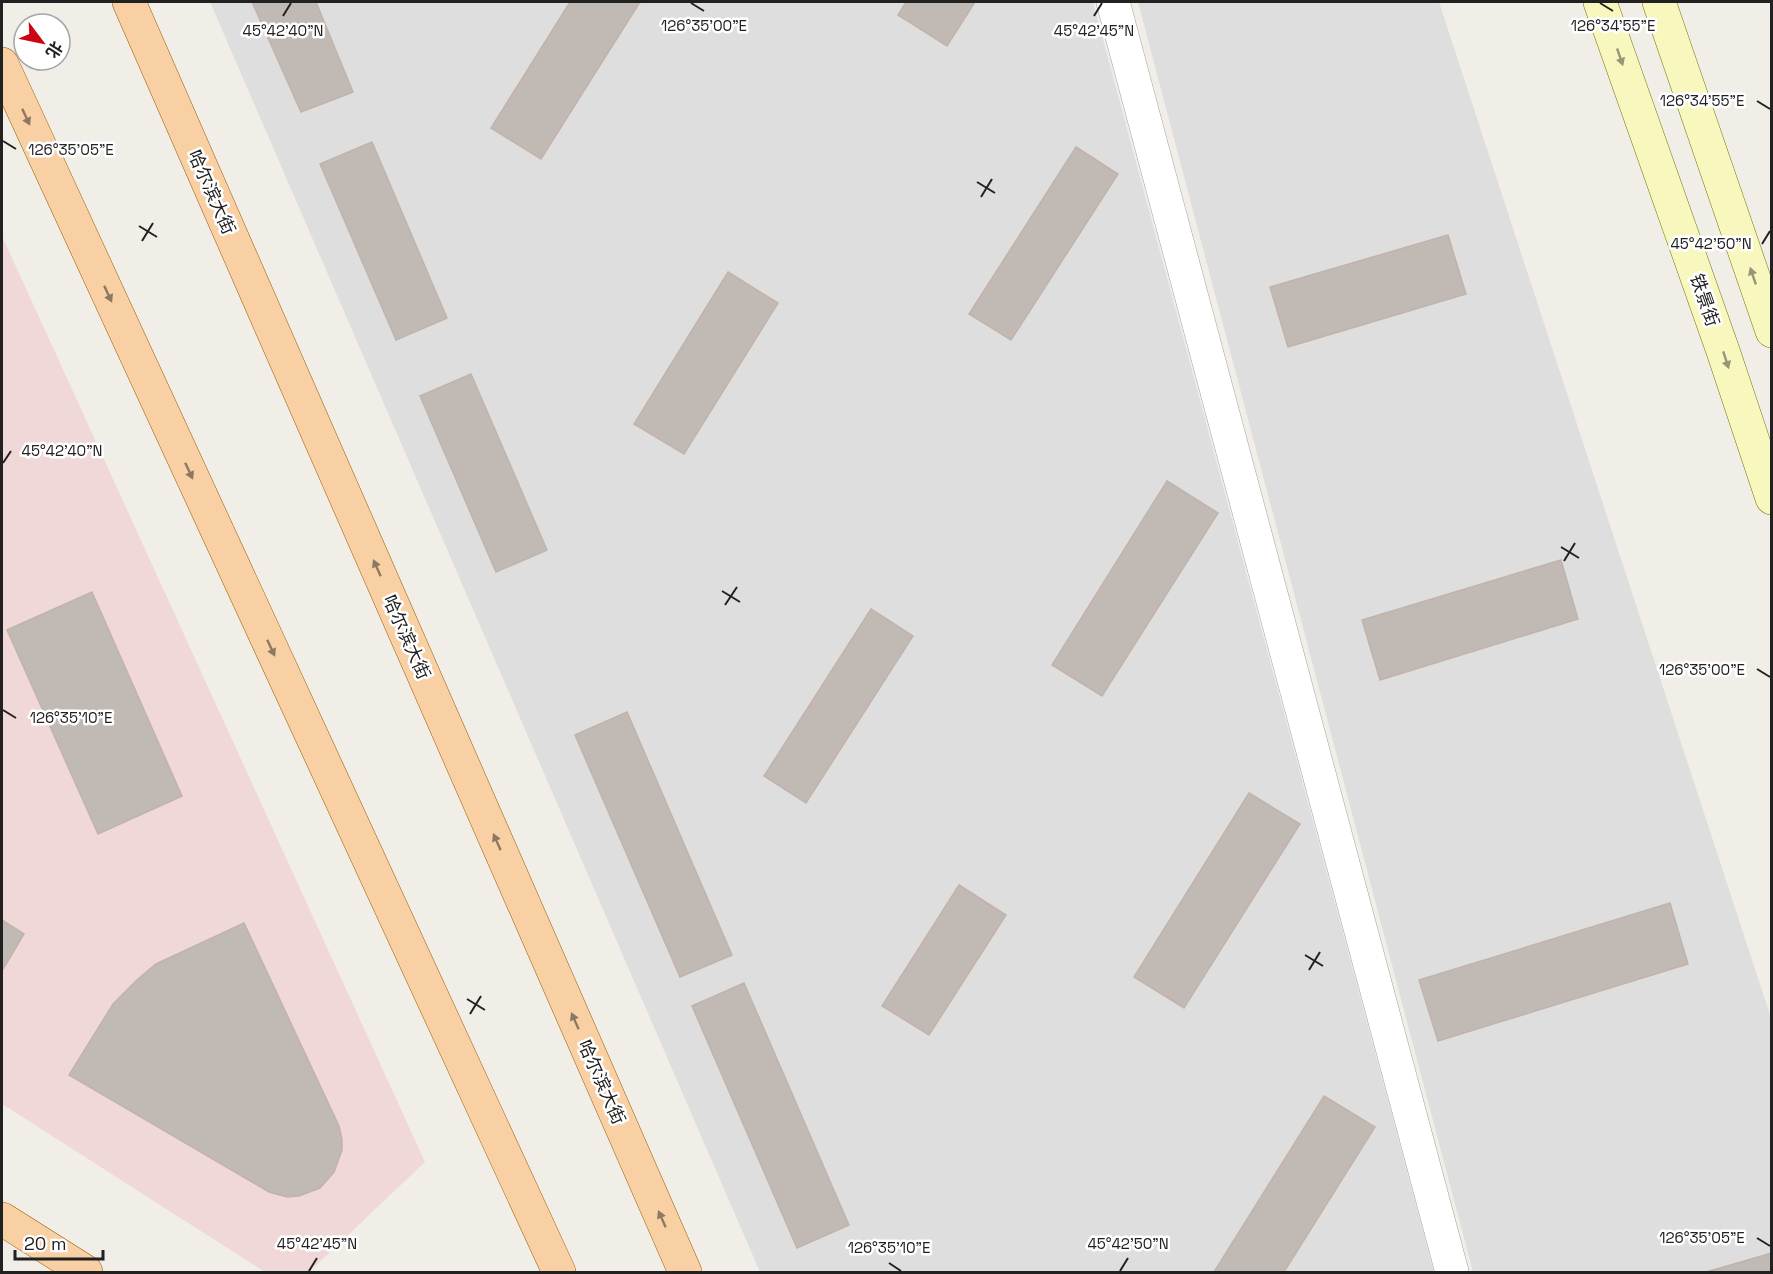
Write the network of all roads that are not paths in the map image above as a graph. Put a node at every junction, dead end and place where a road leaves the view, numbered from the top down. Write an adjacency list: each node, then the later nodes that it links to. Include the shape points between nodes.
1 (129, 2): 13 (main road, 哈尔滨大街, one-way to 1)
2 (1113, 2): 14 (street)
3 (1600, 2): 7 (main road, 铁景街, one-way to 7)
4 (1659, 2): 6 (main road, one-way to 4)
5 (2, 64): 8 (main road, one-way to 8)
6 (1772, 331)
7 (1772, 498)
8 (527, 1205): 11 (main road); 12 (main road)
9 (2, 1219): 10 (main road)
10 (86, 1272)
11 (534, 1272)
12 (559, 1272)
13 (685, 1272)
14 (1452, 1272)

